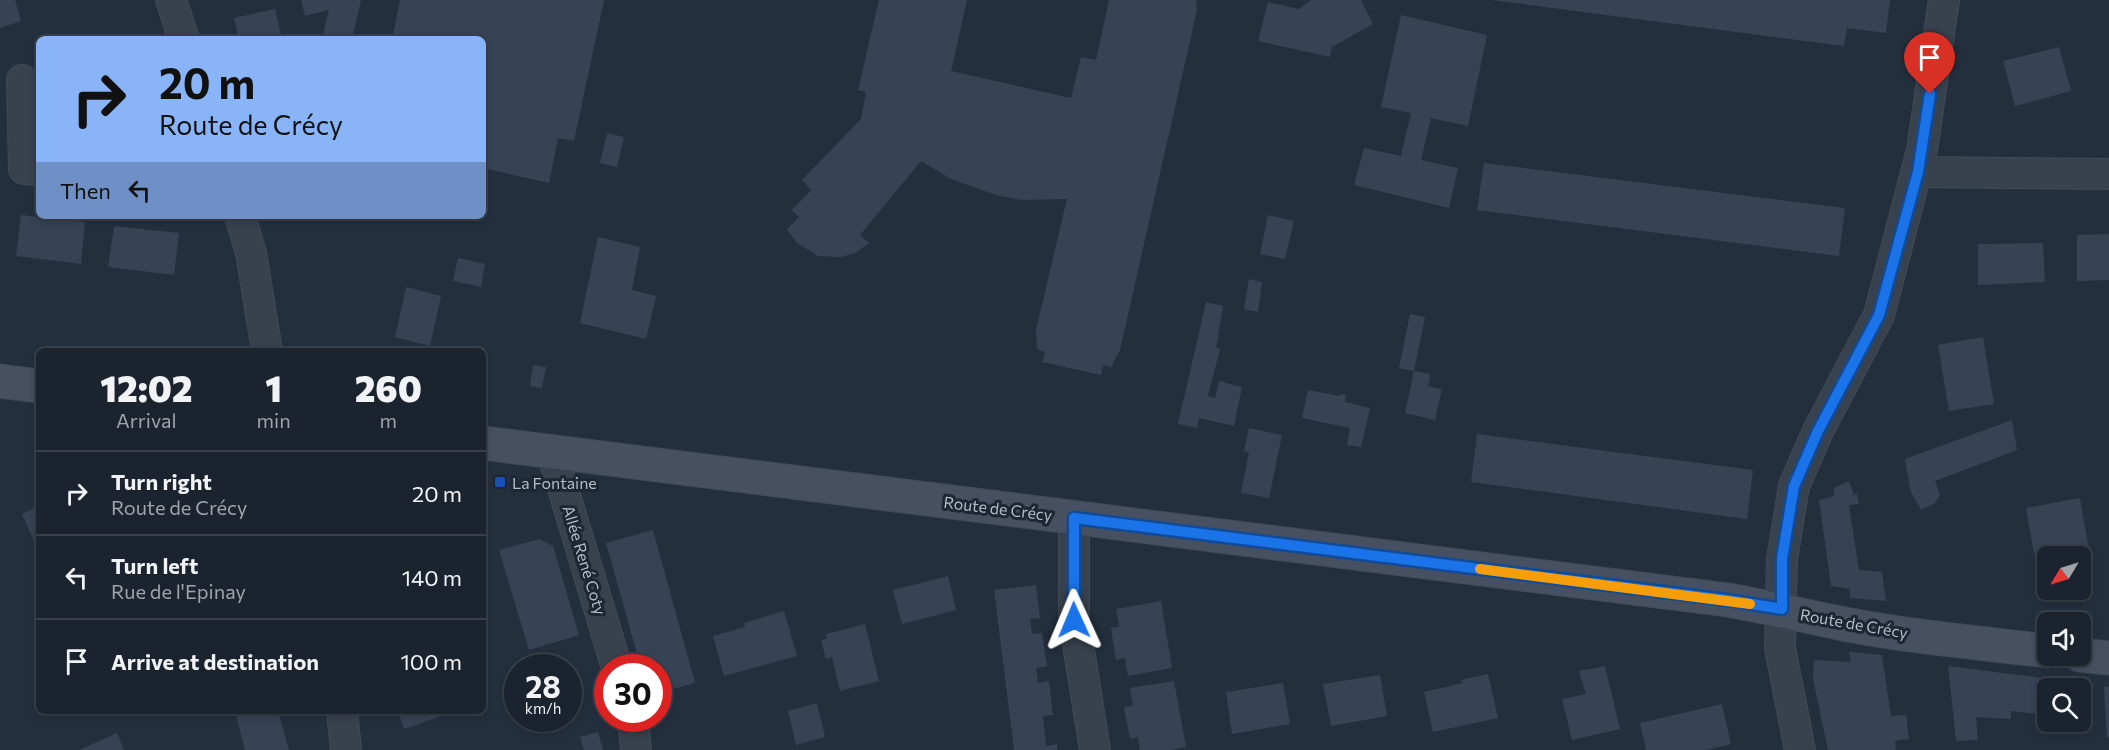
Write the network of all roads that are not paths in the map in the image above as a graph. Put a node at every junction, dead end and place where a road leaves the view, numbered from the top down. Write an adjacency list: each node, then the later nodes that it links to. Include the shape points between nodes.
1 (171, 0): 3 (street)
2 (1944, 0): 6 (street)
3 (183, 36)
4 (22, 80): 5 (street, via 24,169)
5 (36, 170)
6 (1918, 172): 7 (street); 15 (street, via 1879,315 1794,486 1782,559)
7 (2109, 174)
8 (241, 219): 9 (street, via 251,253)
9 (267, 348)
10 (0, 381): 11 (main road)
11 (36, 386)
12 (486, 443): 13 (main road, Route de Crécy)
13 (552, 452): 14 (main road, Route de Crécy); 17 (street, Allée René Coty)
14 (1074, 518): 15 (main road, Route de Crécy); 24 (street, via 1074,620)
15 (1782, 609): 16 (main road, Route de Crécy, via 1845,624); 25 (street, via 1780,648)
16 (2037, 650)
17 (613, 654)
18 (2091, 656): 19 (main road)
19 (2109, 658)
20 (342, 714): 22 (street)
21 (634, 732): 23 (street)
22 (346, 750)
23 (636, 750)
24 (1095, 750)
25 (1800, 750)

